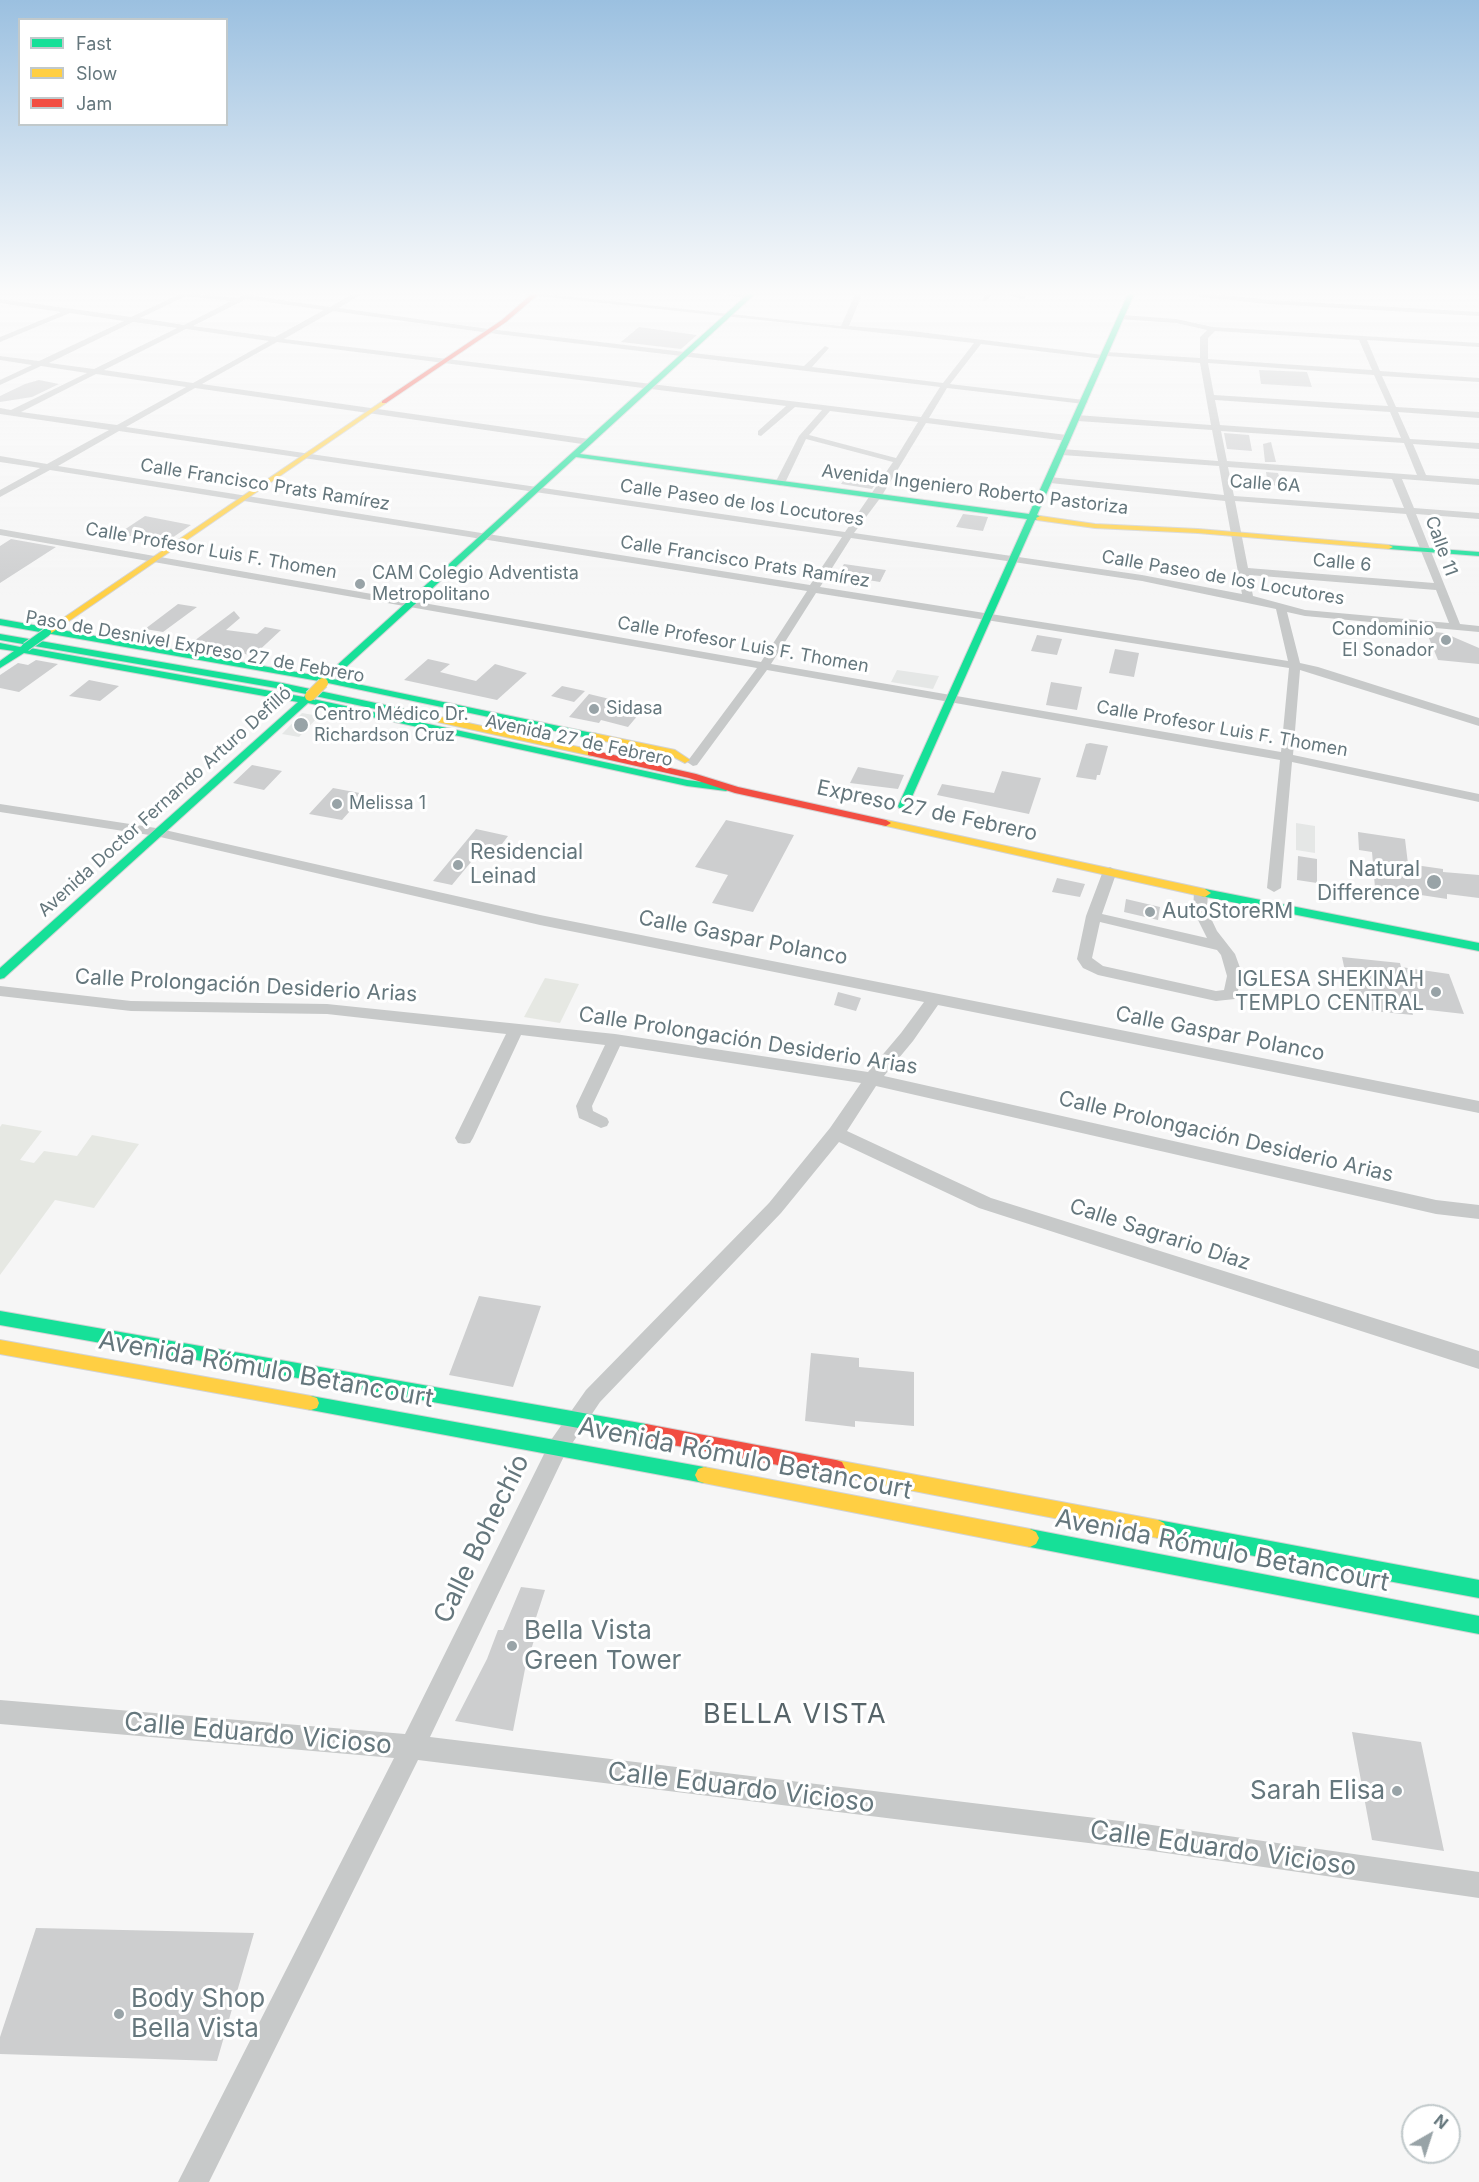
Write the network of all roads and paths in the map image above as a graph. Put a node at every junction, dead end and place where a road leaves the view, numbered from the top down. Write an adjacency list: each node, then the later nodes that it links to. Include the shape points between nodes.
1 (47, 394): 18 (street)
2 (178, 394): 23 (street)
3 (246, 394): 19 (street)
4 (397, 394): 19 (main road)
5 (642, 394): 29 (main road, Avenida Doctor Fernando Arturo Defilló)
6 (707, 394): 14 (street)
7 (940, 394): 22 (street)
8 (1017, 394): 13 (street)
9 (1088, 394): 13 (main road)
10 (1209, 394): 12 (street)
11 (1386, 394): 16 (street)
12 (1210, 397): 16 (street); 24 (street)
13 (1084, 402): 21 (main road)
14 (793, 404): 15 (street); 25 (street)
15 (828, 408): 22 (street); 26 (street)
16 (1393, 409): 20 (street); 28 (street)
17 (0, 411): 18 (street, Calle Paseo de los Locutores)
18 (12, 412): 23 (street, Calle Paseo de los Locutores)
19 (370, 412): 29 (street); 33 (main road)
20 (1479, 415)
21 (1077, 418): 24 (street); 27 (main road)
22 (925, 420): 27 (street); 35 (street)
23 (118, 428): 33 (street, Calle Paseo de los Locutores); 37 (street)
24 (1217, 429): 28 (street); 36 (street)
25 (761, 433)
26 (803, 436): 35 (street); 42 (street)
27 (1067, 438): 31 (main road)
28 (1407, 441): 30 (street); 39 (street)
29 (589, 442): 32 (main road, Avenida Doctor Fernando Arturo Defilló)
30 (1479, 446)
31 (1062, 452): 36 (street); 40 (main road)
32 (575, 455): 42 (main road, Avenida Ingeniero Roberto Pastoriza); 43 (main road, Avenida Doctor Fernando Arturo Defilló)
33 (306, 456): 43 (street, Calle Paseo de los Locutores); 47 (main road)
34 (0, 459): 37 (street, Calle Francisco Prats Ramírez)
35 (898, 461): 45 (street)
36 (1224, 464): 38 (street); 46 (street)
37 (46, 467): 44 (street); 47 (street, Calle Francisco Prats Ramírez)
38 (1396, 476): 39 (street); 48 (street, Calle 11)
39 (1423, 478): 41 (street)
40 (1050, 480): 46 (street, Calle 6A); 50 (main road)
41 (1479, 482)
42 (780, 483): 45 (main road, Avenida Ingeniero Roberto Pastoriza)
43 (537, 490): 54 (street, Calle Paseo de los Locutores); 55 (main road, Avenida Doctor Fernando Arturo Defilló)
44 (0, 494)
45 (876, 497): 50 (main road, Avenida Ingeniero Roberto Pastoriza); 54 (street)
46 (1229, 498): 48 (street, Calle 6A); 52 (street)
47 (241, 499): 55 (street, Calle Francisco Prats Ramírez); 60 (main road)
48 (1411, 511): 49 (street, Calle 6A); 57 (street, Calle 11)
49 (1479, 516)
50 (1032, 518): 52 (main road, Avenida Ingeniero Roberto Pastoriza, via 1113,528); 59 (main road)
51 (0, 532): 53 (street, Calle Profesor Luis F. Thomen)
52 (1235, 534): 57 (main road, Avenida Ingeniero Roberto Pastoriza); 61 (street)
53 (15, 535): 56 (street); 60 (street, Calle Profesor Luis F. Thomen)
54 (849, 535): 59 (street, Calle Paseo de los Locutores); 63 (street)
55 (485, 536): 63 (street, Calle Francisco Prats Ramírez); 65 (main road, Avenida Doctor Fernando Arturo Defilló)
56 (0, 544)
57 (1425, 550): 58 (main road, Avenida Ingeniero Roberto Pastoriza); 62 (street, Calle 11)
58 (1479, 554)
59 (1011, 559): 64 (street, Calle Paseo de los Locutores); 67 (main road)
60 (153, 560): 65 (street, Calle Profesor Luis F. Thomen); 72 (main road)
61 (1243, 571): 62 (street, Calle 6); 64 (street)
62 (1438, 587): 69 (street, Calle 11)
63 (813, 590): 67 (street, Calle Francisco Prats Ramírez); 77 (street)
64 (1248, 598): 66 (street, Calle Paseo de los Locutores)
65 (411, 604): 77 (street, Calle Profesor Luis F. Thomen); 79 (main road, Avenida Doctor Fernando Arturo Defilló)
66 (1281, 608): 69 (street, Calle Paseo de los Locutores); 78 (street)
67 (987, 617): 78 (street, Calle Francisco Prats Ramírez); 81 (main road)
68 (0, 622): 72 (main road, Avenida 27 de Febrero)
69 (1456, 627): 70 (street, Calle Paseo de los Locutores)
70 (1479, 629)
71 (0, 631): 85 (main road, Paso de Desnivel Expreso 27 de Febrero, via 264,675)
72 (48, 631): 75 (main road, bridge); 79 (main road, Avenida 27 de Febrero)
73 (0, 637): 82 (main road, Paso de Desnivel Expreso 27 de Febrero)
74 (0, 646): 75 (main road, Avenida 27 de Febrero)
75 (24, 648): 76 (main road); 80 (main road, Avenida 27 de Febrero)
76 (0, 665)
77 (764, 666): 81 (street, Calle Profesor Luis F. Thomen); 85 (street)
78 (1294, 666): 83 (street, Calle Francisco Prats Ramírez); 84 (street)
79 (325, 682): 80 (main road, Avenida Doctor Fernando Arturo Defilló, bridge); 85 (main road, Avenida 27 de Febrero, via 671,752)
80 (308, 698): 86 (main road, Avenida 27 de Febrero, via 687,783); 90 (main road, Avenida Doctor Fernando Arturo Defilló)
81 (951, 700): 84 (street, Calle Profesor Luis F. Thomen); 88 (main road)
82 (369, 705): 86 (main road, Expreso 27 de Febrero, via 692,776)
83 (1479, 722)
84 (1286, 758): 87 (street, Calle Profesor Luis F. Thomen); 92 (street)
85 (694, 762)
86 (726, 788): 91 (main road, Expreso 27 de Febrero)
87 (1479, 798)
88 (903, 806)
89 (0, 808): 90 (street, Calle Gaspar Polanco)
90 (156, 832): 97 (main road, Avenida Doctor Fernando Arturo Defilló); 99 (street, Calle Gaspar Polanco, via 540,920)
91 (1110, 872): 93 (main road, Expreso 27 de Febrero); 94 (street)
92 (1274, 888)
93 (1201, 892): 95 (street, via 1200,910); 96 (main road, Expreso 27 de Febrero)
94 (1094, 916): 95 (street); 95 (street, via 1084,958 1098,970 1216,996 1230,995 1235,976)
95 (1221, 946)
96 (1479, 947)
97 (0, 975)
98 (0, 991): 100 (street, Calle Prolongación Desiderio Arias, via 131,1006 337,1010)
99 (935, 997): 102 (street, Calle Bohechío); 103 (street, Calle Gaspar Polanco)
100 (516, 1030): 101 (street, Calle Prolongación Desiderio Arias); 106 (street)
101 (615, 1040): 102 (street, Calle Prolongación Desiderio Arias); 104 (street, via 584,1106 585,1114)
102 (872, 1079): 105 (street, Calle Bohechío); 107 (street, Calle Prolongación Desiderio Arias, via 1436,1207)
103 (1479, 1107)
104 (601, 1122)
105 (836, 1134): 110 (street, Calle Sagrario Díaz, via 985,1203); 111 (street, Calle Bohechío, via 775,1208 593,1396)
106 (464, 1138)
107 (1479, 1212)
108 (0, 1318): 111 (main road, Avenida Rómulo Betancourt)
109 (0, 1347): 112 (main road, Avenida Rómulo Betancourt)
110 (1479, 1359)
111 (576, 1419): 112 (street, Calle Bohechío); 113 (main road, Avenida Rómulo Betancourt)
112 (558, 1448): 114 (main road, Avenida Rómulo Betancourt); 116 (street, Calle Bohechío)
113 (1479, 1589)
114 (1479, 1625)
115 (0, 1712): 116 (street, Calle Eduardo Vicioso)
116 (412, 1747): 117 (street, Calle Eduardo Vicioso, via 1145,1837); 118 (street, Calle Bohechío)
117 (1479, 1885)
118 (193, 2182)

